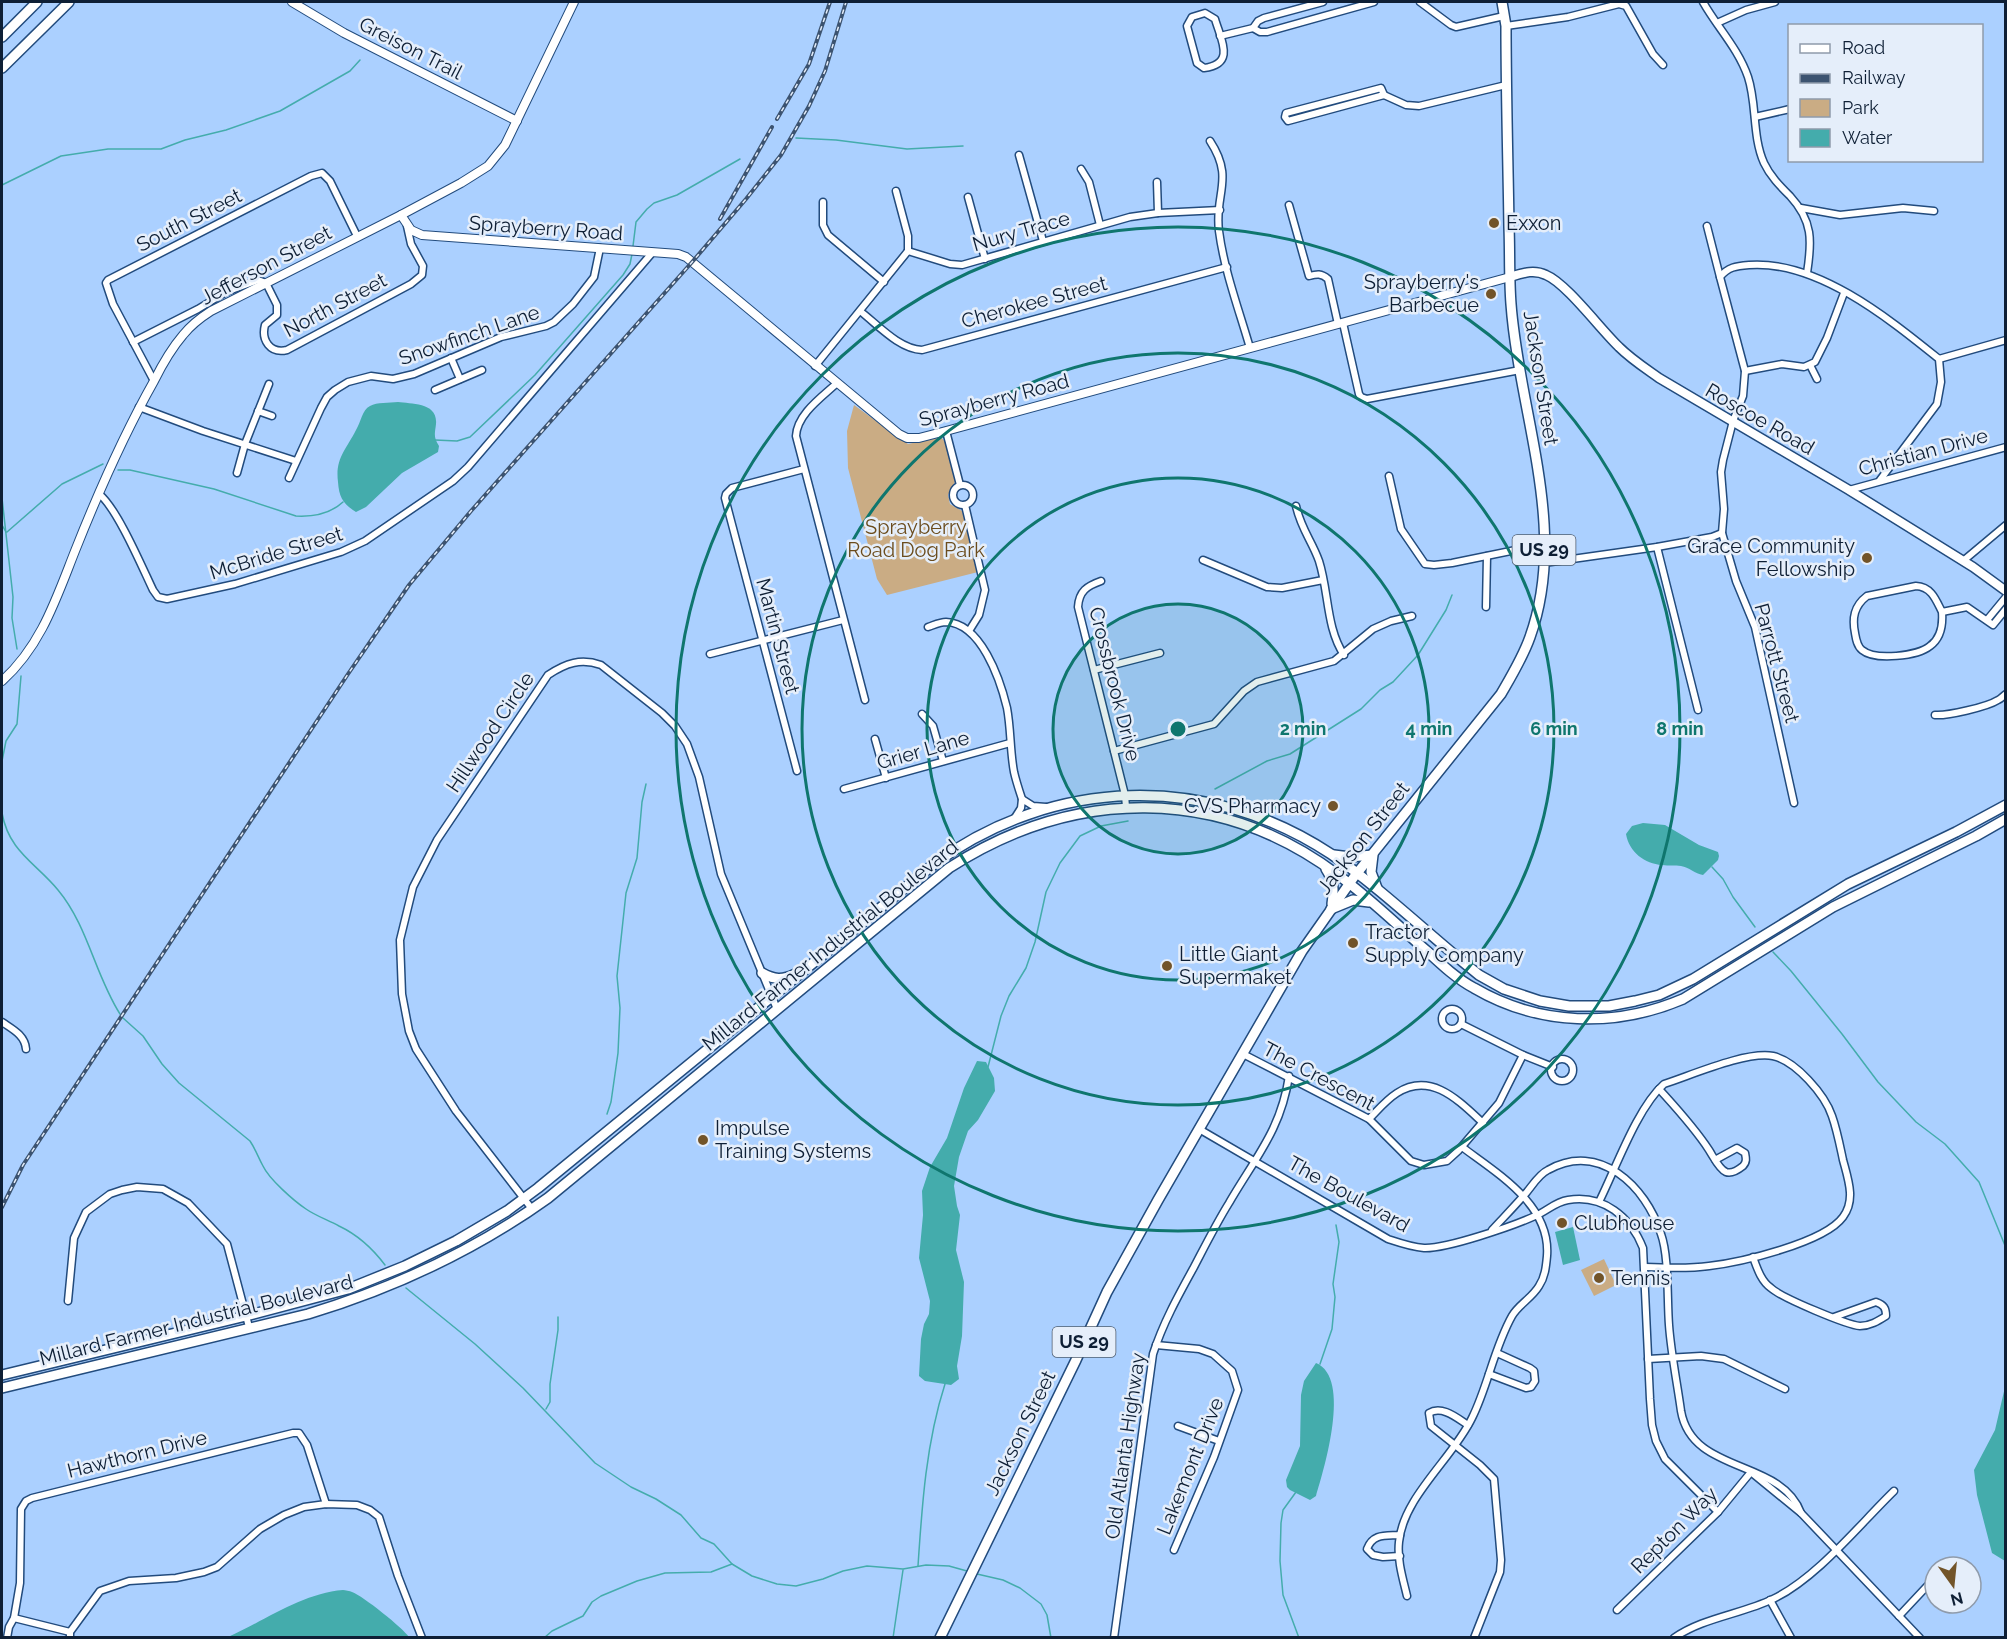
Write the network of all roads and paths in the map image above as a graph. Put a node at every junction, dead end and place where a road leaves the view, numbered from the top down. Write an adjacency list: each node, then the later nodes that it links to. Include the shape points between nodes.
1 (37, 2): 16 (main road)
2 (69, 2): 18 (main road)
3 (292, 2): 23 (street, Greison Trail, via 344,33)
4 (574, 2): 23 (street, Jefferson Street)
5 (1323, 2): 14 (street, via 1260,19)
6 (1374, 2): 14 (street, via 1267,32)
7 (1420, 2): 11 (street, via 1456,27)
8 (1502, 2): 11 (main road, Jackson Street / US 29)
9 (1702, 2): 12 (street)
10 (1775, 2): 12 (street)
11 (1504, 16): 13 (main road, Jackson Street / US 29)
12 (1717, 23): 22 (street, via 1747,75)
13 (1506, 26): 17 (street, via 1568,17 1619,4 1626,6); 19 (main road, Jackson Street / US 29)
14 (1253, 28): 15 (street)
15 (1220, 36): 15 (street, via 1223,60 1207,68 1199,65 1187,26 1189,20 1211,15)
16 (2, 37)
17 (1663, 65)
18 (2, 68)
19 (1506, 86): 20 (street, via 1419,106); 48 (main road, Jackson Street / US 29)
20 (1384, 95): 20 (street, via 1381,88 1286,113 1285,117 1288,121)
21 (1788, 109): 22 (street)
22 (1755, 117): 32 (street, via 1764,163)
23 (517, 121): 36 (street, Jefferson Street, via 488,166)
24 (1210, 141): 33 (street, via 1224,176)
25 (1019, 155): 41 (street)
26 (1081, 169): 38 (street, via 1089,182)
27 (1157, 182): 35 (street)
28 (896, 191): 43 (street)
29 (968, 197): 45 (street)
30 (823, 202): 50 (street, via 823,225 828,235)
31 (1289, 205): 54 (street, via 1309,276 1317,274 1328,279)
32 (1801, 208): 34 (street, via 1840,215 1903,208); 47 (street, via 1810,234)
33 (1220, 210): 35 (street, Nury Trace); 46 (street, via 1219,229)
34 (1934, 211)
35 (1158, 213): 38 (street, Nury Trace)
36 (401, 215): 37 (street); 40 (street, Jefferson Street)
37 (407, 225): 42 (street, Sprayberry Road, via 422,235); 51 (street, North Street, via 424,271 422,275 287,350 269,347 264,334 265,325 278,312)
38 (1100, 225): 41 (street, Nury Trace)
39 (1707, 226): 49 (street)
40 (357, 236): 51 (street, Jefferson Street); 56 (street, South Street, via 330,181 322,173 311,176 108,280 106,288)
41 (1043, 242): 45 (street, Nury Trace)
42 (600, 248): 44 (street, Sprayberry Road); 58 (street, Snowfinch Lane, via 594,276 554,322 501,337)
43 (908, 251): 45 (street, Nury Trace, via 950,264); 50 (street)
44 (652, 253): 61 (street, Sprayberry Road, via 678,254 693,261); 86 (street, McBride Street, via 453,482 373,536 341,552 235,585 167,599 158,597 114,514)
45 (985, 259)
46 (1227, 267): 53 (street, Cherokee Street, via 922,350 903,345); 57 (street)
47 (1807, 273): 49 (street, via 1762,264 1733,267); 52 (street)
48 (1510, 277): 54 (street, Sprayberry Road); 63 (main road, Jackson Street / US 29); 74 (main road, Roscoe Road, via 1531,272 1550,277 1632,359)
49 (1720, 277): 64 (street)
50 (884, 282): 53 (street)
51 (266, 283): 56 (street, via 258,280 226,292); 67 (street, Jefferson Street, via 194,323 170,351)
52 (1844, 293): 59 (street); 60 (street, via 1818,357)
53 (860, 311): 61 (street)
54 (1341, 324): 57 (street, Sprayberry Road); 63 (street, via 1359,394 1367,399)
55 (2006, 340): 59 (street)
56 (133, 342): 67 (street, South Street)
57 (1250, 348): 75 (street, Sprayberry Road)
58 (451, 358): 65 (street); 78 (street, Snowfinch Lane, via 401,378 370,376 335,390 327,397)
59 (1939, 359): 83 (street, via 1941,382 1937,404)
60 (1810, 365): 64 (street, via 1782,364); 66 (street)
61 (815, 366): 68 (street, Sprayberry Road)
62 (482, 370): 65 (street)
63 (1520, 370): 91 (main road, Jackson Street / US 29, via 1543,501)
64 (1745, 371): 74 (street, Parrott Street, via 1743,396)
65 (460, 379): 70 (street)
66 (1817, 379)
67 (153, 381): 71 (street, Jefferson Street)
68 (837, 382): 75 (street, Sprayberry Road, via 903,436 919,438); 79 (street, via 798,423 796,436)
69 (269, 384): 72 (street)
70 (435, 390)
71 (138, 407): 76 (street); 86 (street, Jefferson Street)
72 (258, 411): 73 (street); 76 (street)
73 (272, 416)
74 (1733, 421): 85 (main road, Roscoe Road); 90 (street, Parrott Street, via 1721,472)
75 (946, 431): 84 (street)
76 (245, 444): 78 (street); 80 (street)
77 (2006, 447): 83 (street, Christian Drive)
78 (296, 461): 82 (street, Snowfinch Lane)
79 (804, 469): 105 (street); 109 (street, Martin Street, via 732,488 725,498)
80 (237, 473)
81 (1389, 476): 93 (street, via 1401,529 1425,564)
82 (289, 478)
83 (1880, 480): 85 (street, Christian Drive)
84 (960, 485): 87 (street, via 969,487 973,493); 87 (street, via 954,489 952,498)
85 (1850, 490): 95 (main road, Roscoe Road)
86 (99, 494): 114 (street, Jefferson Street, via 46,622 27,654)
87 (965, 506): 108 (street, via 985,590 979,615)
88 (1296, 506): 97 (street)
89 (2006, 525): 95 (street)
90 (1722, 533): 92 (street); 129 (street, Parrott Street, via 1755,627)
91 (1545, 544): 93 (street); 96 (main road, Jackson Street / US 29)
92 (1657, 547): 96 (street); 117 (street)
93 (1488, 556): 101 (street)
94 (1203, 561): 97 (street, via 1268,587)
95 (1963, 561): 99 (main road, Roscoe Road)
96 (1544, 563): 136 (main road, Jackson Street / US 29, via 1531,635 1517,667 1501,694)
97 (1323, 580): 112 (street, via 1335,639)
98 (1101, 581): 113 (street, Crossbrook Drive, via 1084,590 1078,603)
99 (2006, 591)
100 (2006, 597): 106 (street)
101 (1486, 607)
102 (2006, 609): 106 (street)
103 (1942, 612): 103 (street, via 1943,626 1929,647 1892,657 1862,651 1852,620 1867,596 1916,586 1931,591); 106 (street, via 1967,607)
104 (1412, 616): 112 (street, via 1373,630)
105 (843, 620): 109 (street); 116 (street)
106 (1990, 623)
107 (928, 627): 108 (street, via 949,622)
108 (969, 631): 121 (street, via 999,681)
109 (762, 640): 111 (street); 124 (street, Martin Street)
110 (1160, 653): 113 (street)
111 (710, 654)
112 (1344, 655): 122 (street, via 1329,663 1257,682 1214,724)
113 (1094, 670): 122 (street, Crossbrook Drive)
114 (2, 681)
115 (2006, 694): 119 (street, via 2000,700 1953,714)
116 (865, 700)
117 (1698, 710)
118 (922, 714): 123 (street, via 933,726)
119 (1935, 715)
120 (875, 739): 125 (street)
121 (1010, 743): 123 (street, Grier Lane); 128 (street)
122 (1114, 751): 127 (street, Crossbrook Drive)
123 (943, 761): 125 (street, Grier Lane)
124 (797, 771)
125 (886, 778): 126 (street, Grier Lane)
126 (844, 789)
127 (1125, 795): 131 (main road, Millard Farmer Industrial Boulevard); 132 (street, Crossbrook Drive); 135 (main road, Millard Farmer Industrial Boulevard, via 1178,797 1232,808 1281,827)
128 (1022, 799): 131 (street, via 1034,806); 133 (street, via 1022,808)
129 (1794, 803)
130 (2006, 805): 140 (main road, Millard Farmer Industrial Boulevard, via 1828,896 1682,985 1622,1004 1569,1006 1504,989 1479,975)
131 (1049, 807): 133 (main road, Millard Farmer Industrial Boulevard)
132 (1126, 807): 137 (main road, Millard Farmer Industrial Boulevard, via 1178,810 1232,821 1285,842); 146 (main road, Millard Farmer Industrial Boulevard, via 1053,819 980,848 949,868)
133 (1014, 819): 143 (main road, Millard Farmer Industrial Boulevard, via 946,855)
134 (2006, 819): 141 (main road, Millard Farmer Industrial Boulevard, via 1833,907 1695,993 1659,1008 1611,1018 1554,1017 1521,1009 1473,988)
135 (1331, 854): 136 (main road); 138 (main road, Millard Farmer Industrial Boulevard)
136 (1373, 855): 138 (main road, Jackson Street / US 29); 140 (main road, via 1371,872)
137 (1323, 865): 139 (main road, Millard Farmer Industrial Boulevard); 142 (main road, via 1333,882)
138 (1357, 873): 139 (main road, Jackson Street / US 29); 140 (main road, Millard Farmer Industrial Boulevard)
139 (1349, 884): 141 (main road, Millard Farmer Industrial Boulevard); 142 (main road, Jackson Street / US 29)
140 (1379, 892)
141 (1370, 902): 142 (main road, via 1353,900)
142 (1331, 909): 150 (main road, Jackson Street / US 29, via 1302,951)
143 (813, 963): 144 (main road, via 783,979); 145 (main road, Millard Farmer Industrial Boulevard)
144 (762, 973): 145 (street, Hillwood Circle); 163 (street, Hillwood Circle, via 722,874 699,777 687,744 675,726 601,665 576,661 548,675 437,840 413,887 400,940 402,994 416,1049 456,1111)
145 (772, 998): 146 (street, Hillwood Circle); 163 (main road, Millard Farmer Industrial Boulevard)
146 (777, 1009): 165 (main road, Millard Farmer Industrial Boulevard)
147 (2, 1022): 149 (street, via 19,1034)
148 (1461, 1024): 151 (street)
149 (26, 1049)
150 (1243, 1054): 153 (street, The Crescent); 157 (main road, Jackson Street / US 29)
151 (1523, 1055): 152 (street); 156 (street, The Crescent, via 1499,1103)
152 (1553, 1067)
153 (1289, 1076): 155 (street, The Crescent); 160 (street, Old Atlanta Highway, via 1276,1125)
154 (1659, 1089): 159 (street, via 1695,1128); 161 (street, via 1641,1114); 168 (street, via 1714,1067 1763,1055 1776,1057 1804,1075 1832,1115 1850,1185 1844,1216 1813,1239)
155 (1369, 1119): 156 (street, via 1398,1093 1419,1086 1455,1097); 158 (street, The Crescent, via 1411,1161 1424,1165 1447,1161)
156 (1482, 1123): 158 (street, The Crescent)
157 (1199, 1129): 160 (street, The Boulevard); 204 (main road, Jackson Street / US 29, via 1107,1292)
158 (1462, 1147): 162 (street)
159 (1715, 1160): 159 (street, via 1729,1173 1742,1166 1746,1158 1737,1148)
160 (1256, 1162): 167 (street, The Boulevard, via 1388,1239 1409,1246 1442,1246); 175 (street, Old Atlanta Highway, via 1229,1202 1163,1324)
161 (1614, 1171): 162 (street, via 1587,1160 1572,1160 1545,1170); 164 (street); 170 (street, via 1649,1204 1662,1237)
162 (1523, 1196): 166 (street); 167 (street)
163 (524, 1198): 165 (street, Hillwood Circle); 172 (main road, Millard Farmer Industrial Boulevard, via 470,1233 396,1270 348,1289)
164 (1599, 1202): 166 (street, The Boulevard, via 1569,1200); 169 (street, The Boulevard, via 1625,1218 1638,1233)
165 (532, 1209): 174 (main road, Millard Farmer Industrial Boulevard, via 456,1255 392,1285 308,1314)
166 (1537, 1215): 167 (street, The Boulevard); 176 (street, via 1548,1244 1546,1271 1539,1287 1512,1315)
167 (1492, 1231)
168 (1753, 1257): 170 (street, via 1708,1267); 173 (street, via 1770,1288)
169 (1645, 1268): 170 (street); 178 (street, The Boulevard)
170 (1665, 1268): 177 (street)
171 (68, 1302): 172 (street, via 74,1238 86,1212 110,1194 137,1187 155,1188 188,1203 227,1244)
172 (246, 1316): 174 (street); 180 (main road, Millard Farmer Industrial Boulevard)
173 (1834, 1317): 173 (street, via 1862,1326 1877,1322 1886,1316 1886,1310 1876,1302)
174 (249, 1327): 181 (main road, Millard Farmer Industrial Boulevard)
175 (1156, 1345): 185 (street, Lakemont Drive, via 1213,1354 1232,1371 1238,1390); 205 (street, Old Atlanta Highway)
176 (1497, 1353): 179 (street); 179 (street, via 1530,1368 1535,1381 1526,1388)
177 (1674, 1357): 178 (street); 182 (street, via 1724,1359); 187 (street, via 1682,1420 1690,1435 1711,1454)
178 (1648, 1359): 190 (street, The Boulevard, via 1656,1441 1665,1459)
179 (1489, 1374): 183 (street)
180 (2, 1375)
181 (2, 1388)
182 (1785, 1389)
183 (1468, 1425): 186 (street); 186 (street, via 1444,1411 1429,1413 1431,1426)
184 (1178, 1426): 185 (street)
185 (1219, 1441): 192 (street, Lakemont Drive)
186 (1455, 1446): 191 (street, via 1408,1511); 206 (street, via 1491,1475 1496,1490 1502,1560)
187 (1751, 1472): 190 (street, Repton Way); 193 (street, via 1801,1513)
188 (1894, 1491): 193 (street)
189 (326, 1504): 200 (street, Hawthorn Drive, via 308,1444 299,1433 32,1498 21,1509 20,1582); 201 (street, via 284,1515 260,1529 217,1567 176,1578 129,1581 100,1591); 203 (street, via 357,1505 379,1517)
190 (1718, 1512): 198 (street, Repton Way)
191 (1400, 1535): 194 (street); 194 (street, via 1378,1536 1367,1549 1373,1555)
192 (1174, 1550)
193 (1836, 1550): 197 (street, via 1800,1582); 199 (street)
194 (1400, 1556): 196 (street)
195 (1923, 1590): 199 (street)
196 (1407, 1596)
197 (1770, 1600): 207 (street); 208 (street)
198 (1617, 1610)
199 (1899, 1616): 209 (street)
200 (14, 1618): 201 (street); 202 (street, Hawthorn Drive)
201 (70, 1635)
202 (7, 1638)
203 (422, 1638)
204 (940, 1638)
205 (1114, 1638)
206 (1474, 1638)
207 (1674, 1638)
208 (1791, 1638)
209 (1920, 1638)

